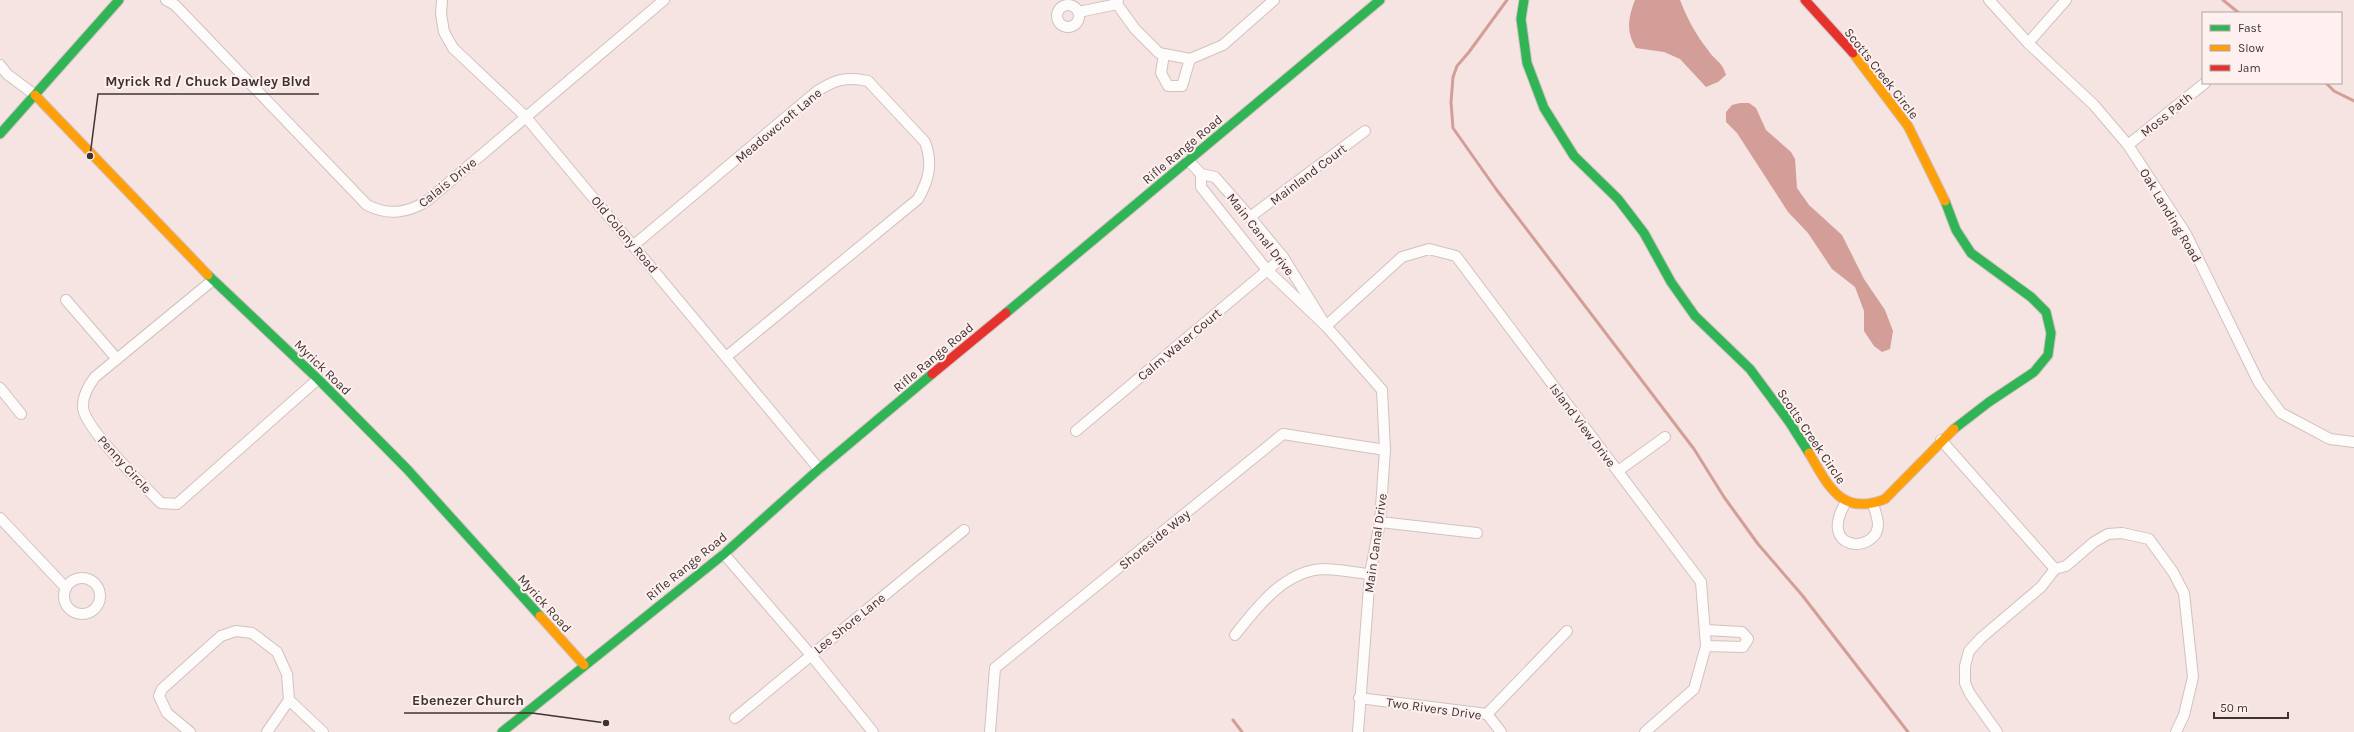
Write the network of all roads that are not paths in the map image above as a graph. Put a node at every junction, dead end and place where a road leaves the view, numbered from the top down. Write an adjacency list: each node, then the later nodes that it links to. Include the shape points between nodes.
1 (119, 0): 18 (street)
2 (166, 0): 19 (street, Calais Drive, via 175,5 367,205 380,212 412,210 427,201)
3 (442, 0): 19 (street, Old Colony Road, via 444,32 453,48)
4 (664, 0): 19 (street, Calais Drive)
5 (1274, 0): 15 (street, via 1223,45)
6 (1380, 0): 23 (street, Rifle Range Road)
7 (1524, 0): 44 (street, Scotts Creek Circle, via 1521,19 1527,63 1544,108 1574,156 1618,199 1644,233 1671,282 1695,316 1750,369 1790,423 1831,490)
8 (1805, 0): 39 (street, Scotts Creek Circle, via 1854,54 1908,126 1941,192 1956,230 1971,253 2046,312 2051,333 2048,355 2034,372 1989,402)
9 (1989, 0): 13 (street, Oak Landing Road)
10 (2066, 0): 13 (street)
11 (1118, 2): 12 (street); 14 (street, via 1135,29 1159,53)
12 (1078, 12)
13 (2028, 43): 22 (street, Oak Landing Road, via 2094,105)
14 (1164, 54): 15 (street); 15 (street, via 1161,73 1168,86 1182,86)
15 (1190, 59)
16 (0, 65): 18 (street, via 7,74)
17 (2204, 84): 22 (street, Moss Path)
18 (35, 95): 21 (street); 29 (street, Myrick Road)
19 (525, 116): 26 (street, Old Colony Road)
20 (1365, 131): 25 (street, Mainland Court)
21 (0, 134)
22 (2128, 144): 40 (street, Oak Landing Road, via 2186,234 2259,383 2281,412 2330,439)
23 (1188, 160): 24 (street, Main Canal Drive); 42 (street, Rifle Range Road)
24 (1200, 174): 25 (street, Main Canal Drive, via 1215,177); 28 (street, Main Canal Drive, via 1201,187)
25 (1250, 217): 27 (street, Main Canal Drive)
26 (634, 245): 32 (street, Old Colony Road); 32 (street, Meadowcroft Lane, via 816,92 840,78 868,81 924,142 930,155 926,185 907,211)
27 (1283, 257): 28 (street, Calm Water Court); 31 (street, Main Canal Drive)
28 (1267, 270): 31 (street, Main Canal Drive); 37 (street, Calm Water Court)
29 (213, 280): 33 (street, Penny Circle); 34 (street, Myrick Road)
30 (66, 300): 33 (street)
31 (1326, 326): 41 (street, Main Canal Drive, via 1382,390); 43 (street, Island View Drive, via 1402,257 1429,249 1456,256)
32 (726, 357): 42 (street, Old Colony Road)
33 (117, 359): 34 (street, Penny Circle, via 95,377 86,390 83,408 89,425 161,503 177,504)
34 (318, 379): 59 (street, Myrick Road, via 407,469)
35 (0, 388): 36 (street)
36 (21, 414)
37 (1076, 431)
38 (1665, 437): 43 (street)
39 (1941, 440): 45 (street, Scotts Creek Circle, via 1885,499); 51 (street, via 1965,464)
40 (2354, 442)
41 (1384, 450): 47 (street, Main Canal Drive); 69 (street, Shoreside Way, via 1284,434 995,668)
42 (819, 469): 50 (street, Rifle Range Road)
43 (1618, 471): 54 (street, Island View Drive, via 1701,582)
44 (1846, 502): 45 (street, Scotts Creek Circle); 45 (street, via 1837,517 1836,526 1844,540 1854,544 1869,541 1877,531 1877,517)
45 (1873, 504)
46 (0, 518): 53 (street)
47 (1380, 522): 49 (street); 52 (street, Main Canal Drive)
48 (964, 530): 58 (street, Lee Shore Lane)
49 (1477, 533)
50 (724, 554): 58 (street); 59 (street, Rifle Range Road)
51 (2055, 569): 73 (street, via 2041,587 1969,651 1965,666 1965,684); 74 (street, via 2066,566 2094,542 2108,534 2134,534 2148,539 2157,548 2181,585 2188,624 2193,677 2184,714)
52 (1370, 574): 56 (street, via 1323,569 1289,579 1261,603); 60 (street, Main Canal Drive)
53 (66, 588)
54 (1706, 630): 57 (street, Island View Drive); 57 (street, via 1742,632 1748,639 1743,647)
55 (1567, 631): 62 (street)
56 (1235, 635)
57 (1706, 646): 72 (street, Island View Drive, via 1694,689)
58 (811, 654): 63 (street, Lee Shore Lane); 68 (street)
59 (584, 665): 67 (street, Rifle Range Road)
60 (1359, 698): 62 (street, Two Rivers Drive); 70 (street, Main Canal Drive)
61 (289, 700): 64 (street, via 287,674 277,652 252,633 236,631 221,636 162,689 159,696 167,713); 65 (street); 66 (street)
62 (1487, 714): 71 (street, Two Rivers Drive)
63 (735, 718)
64 (190, 732)
65 (267, 732)
66 (324, 732)
67 (502, 732)
68 (873, 732)
69 (990, 732)
70 (1358, 732)
71 (1501, 732)
72 (1645, 732)
73 (1997, 732)
74 (2176, 732)

